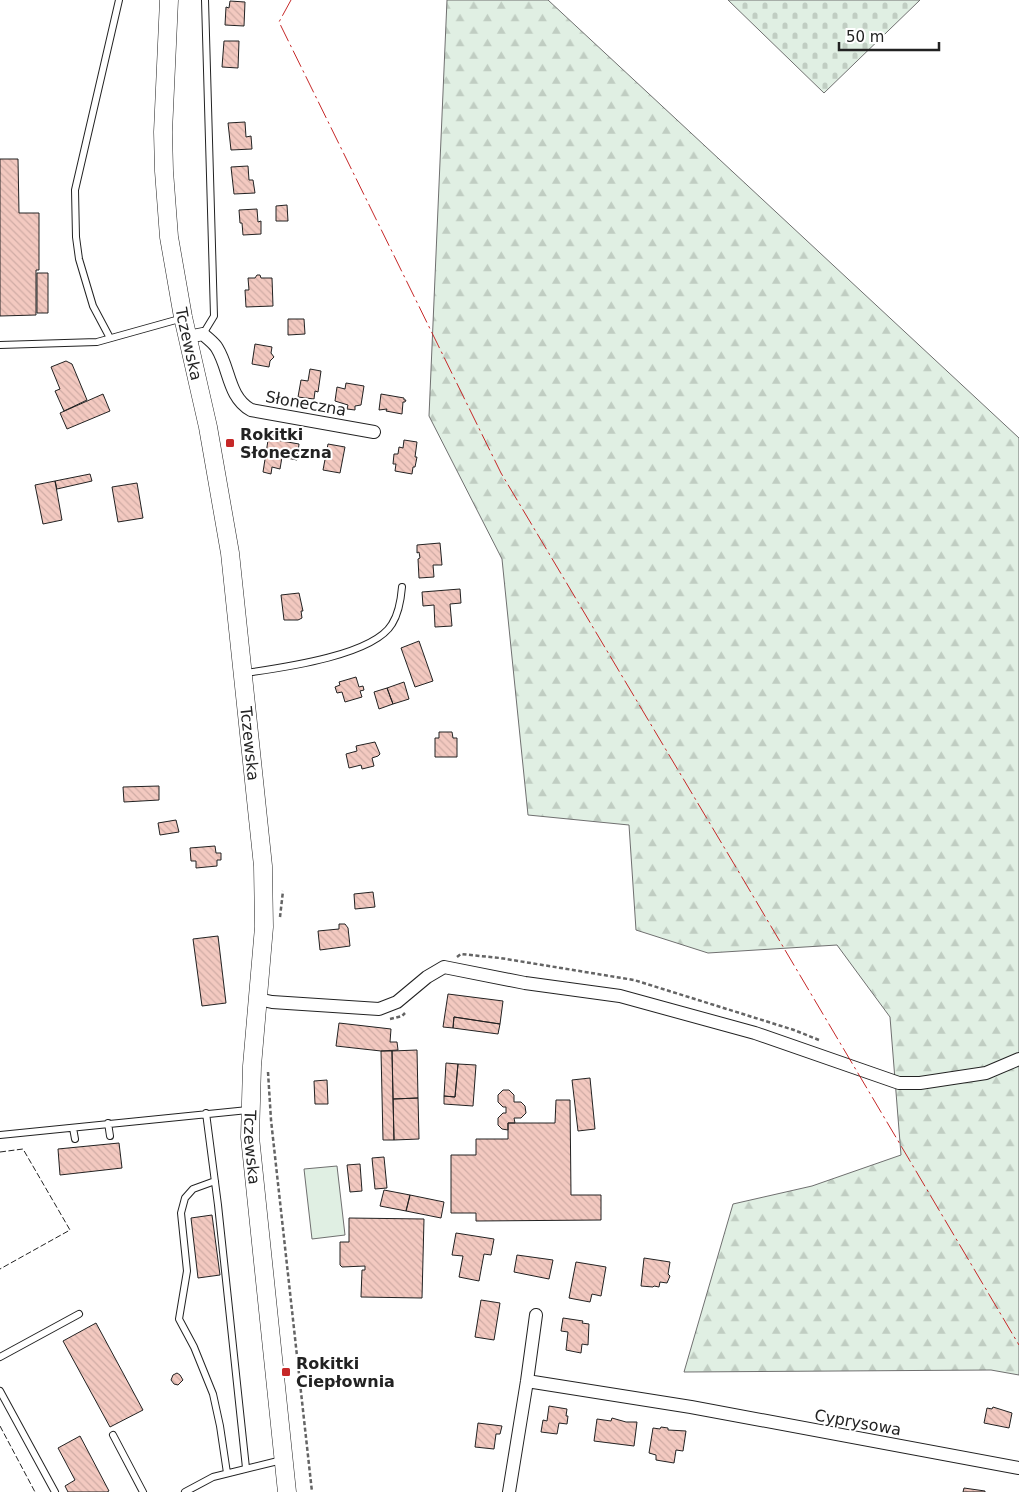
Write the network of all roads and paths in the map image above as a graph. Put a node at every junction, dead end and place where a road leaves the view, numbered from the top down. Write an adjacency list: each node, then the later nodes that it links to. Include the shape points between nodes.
1 (119, 0): 6 (lane, via 75,190 79,259 94,306)
2 (169, 0): 4 (street, Tczewska, via 164,171 169,237)
3 (205, 0): 5 (lane, via 214,316)
4 (183, 318): 5 (street, Tczewska); 6 (lane)
5 (196, 336): 8 (street, Słoneczna, via 217,348 235,395 251,410); 10 (street, Tczewska)
6 (110, 338): 7 (lane, via 97,342)
7 (0, 344)
8 (374, 432)
9 (402, 587): 10 (lane, via 392,625 370,642 323,660)
10 (244, 673): 13 (street, Tczewska, via 265,891)
11 (283, 891): 12 (path)
12 (280, 919)
13 (258, 1000): 16 (street, via 379,1009 397,1002 444,967 525,983 620,996 755,1033 899,1083 986,1073); 18 (street, Tczewska)
14 (407, 1011): 15 (path, via 394,1019)
15 (384, 1019)
16 (1019, 1059)
17 (268, 1065): 40 (path, via 271,1120)
18 (250, 1110): 19 (lane); 32 (street, Tczewska, via 250,1137)
19 (206, 1113): 20 (lane); 25 (lane)
20 (108, 1123): 21 (lane); 23 (lane)
21 (73, 1128): 22 (lane); 24 (lane)
22 (0, 1135)
23 (110, 1136)
24 (75, 1139)
25 (215, 1181): 33 (lane); 35 (lane, via 193,1189 185,1198 181,1213 187,1271 179,1319 213,1394)
26 (80, 1314): 28 (lane)
27 (536, 1315): 29 (street)
28 (0, 1357)
29 (527, 1381): 34 (street, Cyprysowa, via 691,1407); 41 (street)
30 (0, 1391): 36 (lane)
31 (113, 1435): 37 (lane)
32 (284, 1460): 33 (lane); 39 (street, Tczewska)
33 (246, 1468): 35 (lane)
34 (1019, 1468)
35 (227, 1473): 38 (lane)
36 (55, 1492)
37 (143, 1492)
38 (185, 1492)
39 (287, 1492)
40 (312, 1492)
41 (509, 1492)

